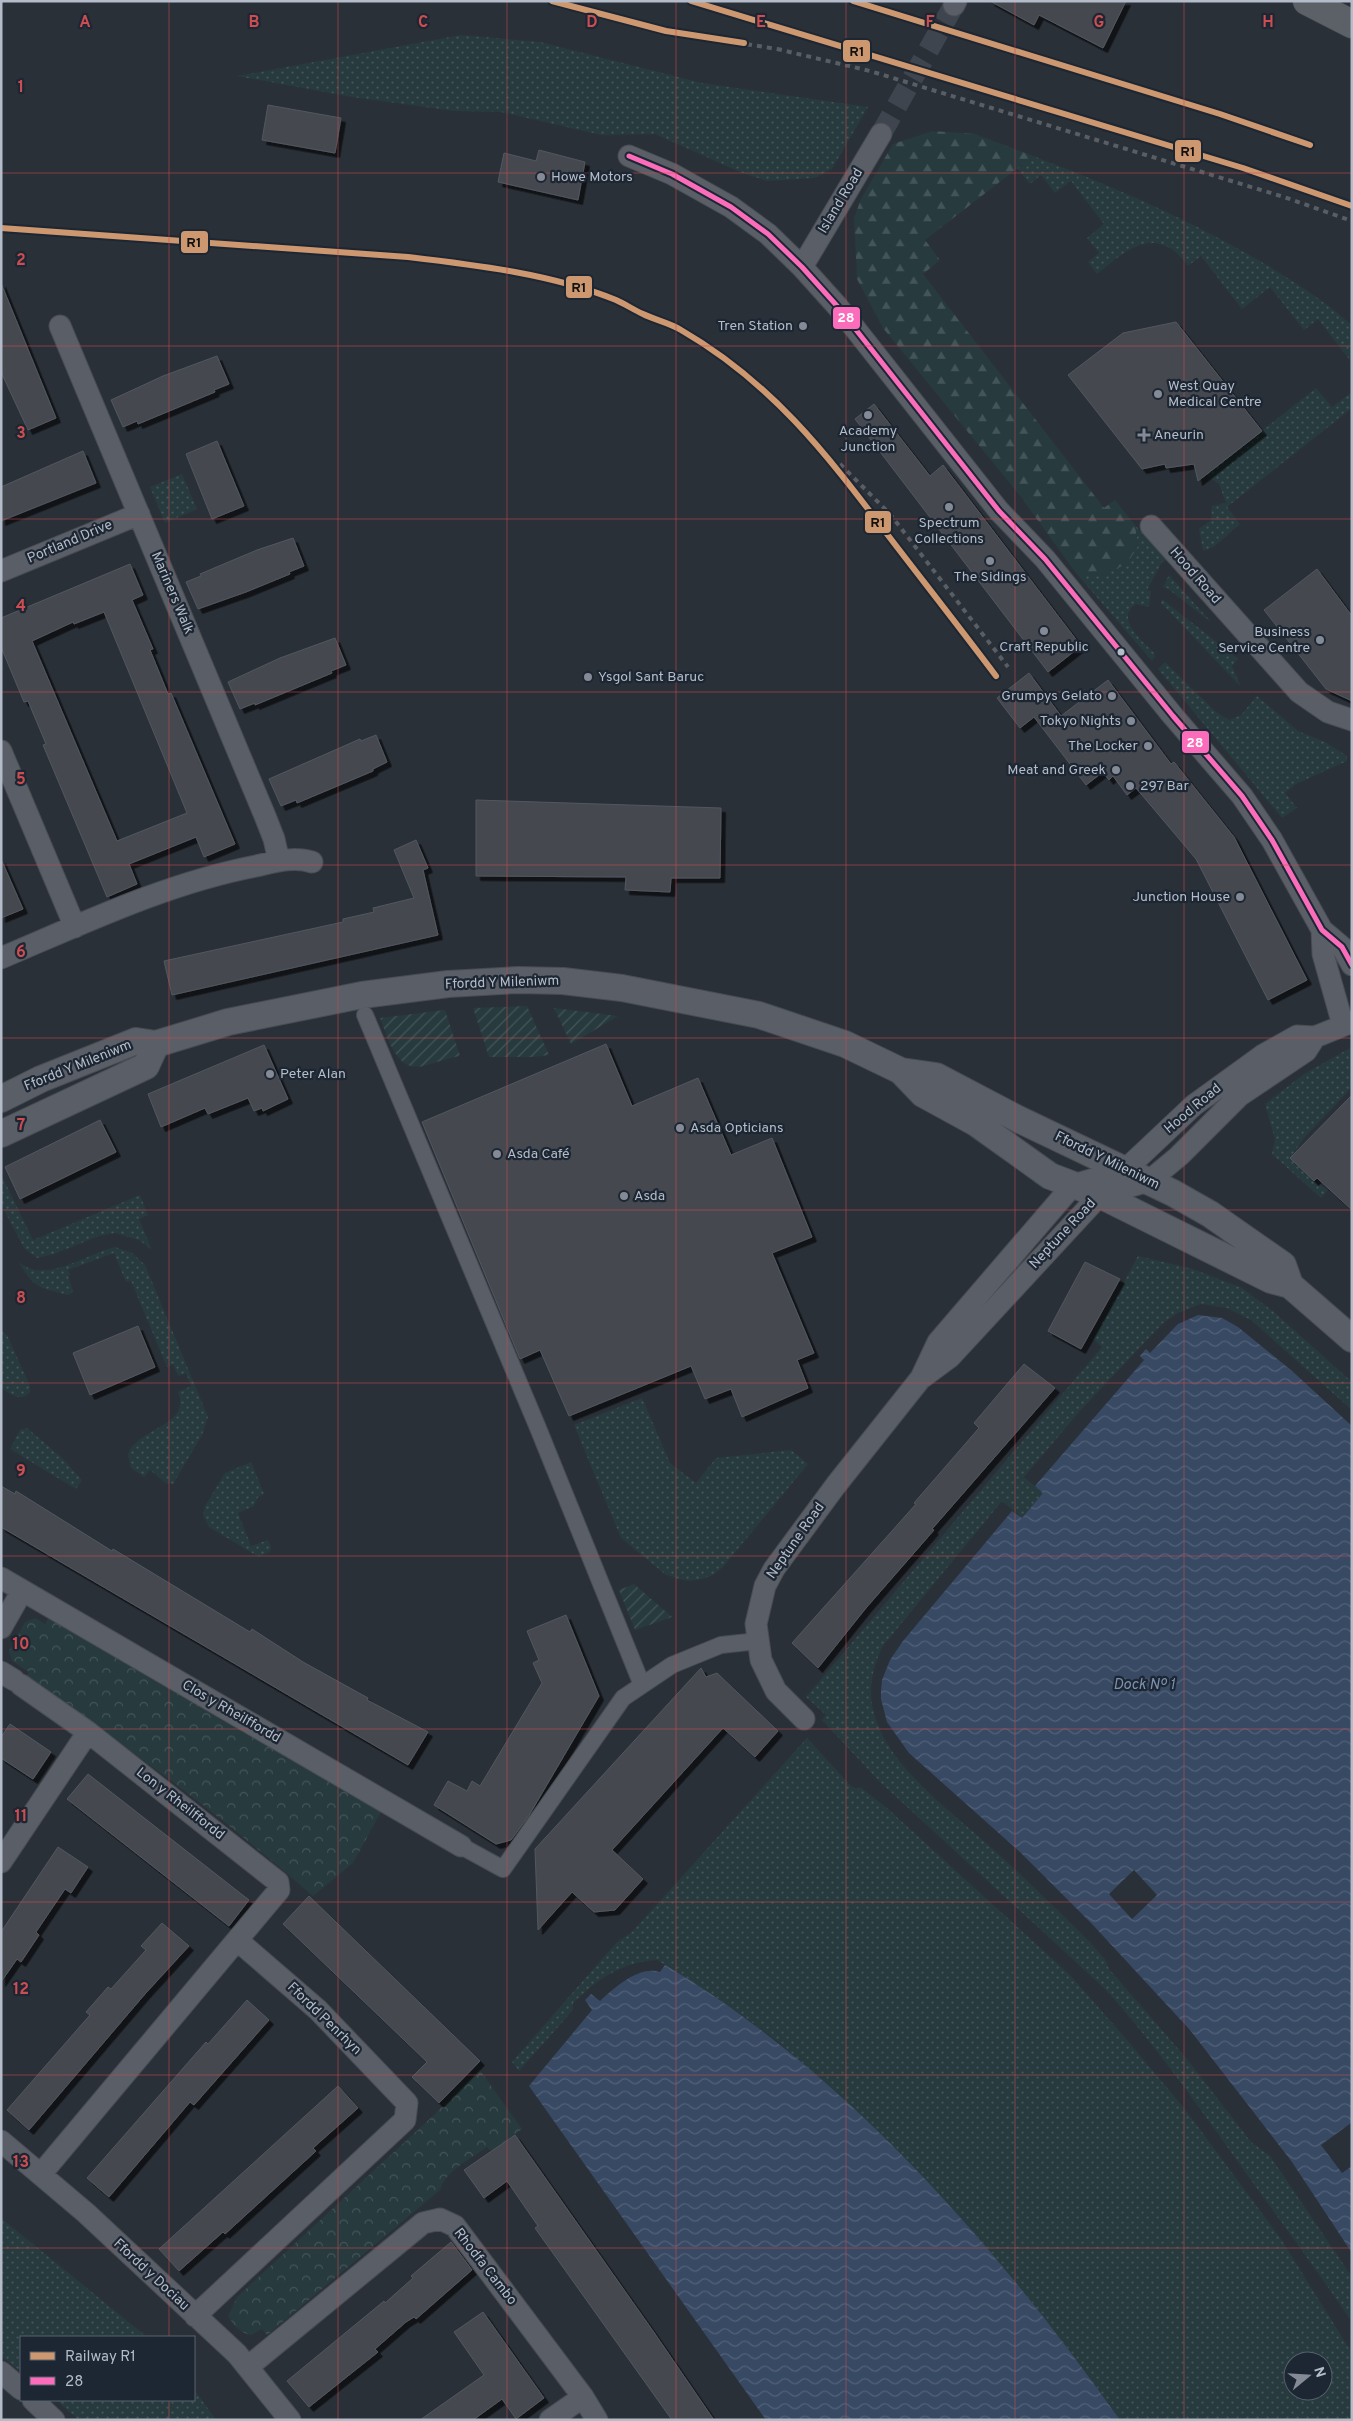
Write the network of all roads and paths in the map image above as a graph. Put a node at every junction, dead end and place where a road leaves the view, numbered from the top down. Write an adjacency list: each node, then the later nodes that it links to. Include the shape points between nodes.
1 (1307, 1): 2 (main road)
2 (1352, 24)
3 (880, 134): 5 (street, Island Road)
4 (628, 156): 5 (street, Hood Road, via 672,174 731,206 768,234)
5 (802, 267): 15 (street, Hood Road, via 838,306 1000,511 1051,566 1242,796 1272,840)
6 (60, 326): 7 (street, Mariners Walk)
7 (139, 514): 9 (street, Portland Drive); 12 (street, Mariners Walk, via 265,816)
8 (1151, 526): 10 (street, Hood Road, via 1299,692 1328,712)
9 (1, 571)
10 (1352, 720)
11 (1, 752): 14 (street)
12 (278, 861): 13 (street, via 300,859); 14 (street, via 222,872 159,893)
13 (312, 862)
14 (76, 927): 16 (street)
15 (1322, 930): 17 (street, Hood Road, via 1342,947); 19 (street, Hood Road, via 1323,954)
16 (1, 958)
17 (1352, 965)
18 (365, 1015): 37 (street)
19 (1348, 1024): 20 (street, Hood Road)
20 (1315, 1037): 25 (street, Hood Road, via 1297,1036 1236,1074 1194,1105); 26 (street, Hood Road, via 1306,1050 1239,1096)
21 (156, 1044): 22 (street, Ffordd Y Mileniwm, via 228,1022 362,994 448,984 563,981 622,988 759,1015 845,1044); 23 (street, Ffordd Y Mileniwm, via 136,1041 41,1079); 24 (street, Ffordd Y Mileniwm, via 146,1066)
22 (901, 1071): 25 (street, Ffordd Y Mileniwm, via 936,1076); 27 (street, Ffordd Y Mileniwm, via 922,1094 976,1122 1050,1176)
23 (1, 1099)
24 (1, 1134)
25 (1125, 1170): 26 (street, Ffordd Y Mileniwm); 27 (street, Hood Road)
26 (1149, 1181): 28 (street, Hood Road); 29 (street, Ffordd Y Mileniwm, via 1210,1214 1283,1265)
27 (1073, 1185): 28 (street, Ffordd Y Mileniwm); 31 (street, Neptune Road, via 938,1342)
28 (1100, 1195): 29 (street, Ffordd Y Mileniwm, via 1271,1280); 31 (street, Neptune Road, via 950,1357)
29 (1290, 1285): 30 (street, Ffordd Y Mileniwm)
30 (1352, 1339)
31 (921, 1378): 35 (street, Neptune Road, via 774,1569 760,1602 756,1624)
32 (1, 1578): 33 (street, Clos y Rheilffordd)
33 (22, 1591): 34 (street); 40 (street, Clos y Rheilffordd)
34 (1, 1628)
35 (758, 1641): 37 (street, via 721,1645 672,1665); 38 (street, Neptune Road, via 761,1660 776,1691)
36 (12, 1679): 39 (street, Lon y Rheilffordd)
37 (642, 1685): 40 (street, via 623,1698 503,1869)
38 (804, 1719)
39 (88, 1732): 41 (street); 42 (street, Lon y Rheilffordd, via 278,1882 279,1890)
40 (461, 1846)
41 (1, 1862)
42 (237, 1940): 44 (street); 45 (street, Ffordd Penrhyn, via 318,2010 407,2103 405,2120)
43 (1, 2141): 44 (street, Ffordd y Dociau)
44 (41, 2174): 45 (street, Ffordd y Dociau)
45 (195, 2316): 46 (street, Ffordd y Dociau)
46 (249, 2366): 49 (street, Rhodfa Cambo, via 423,2222 440,2219 456,2226); 52 (street, Ffordd y Dociau)
47 (2, 2374): 48 (street)
48 (20, 2388)
49 (583, 2397): 53 (street); 54 (street, Rhodfa Cambo)
50 (33, 2401): 51 (street)
51 (54, 2420)
52 (290, 2420)
53 (550, 2420)
54 (597, 2420)

